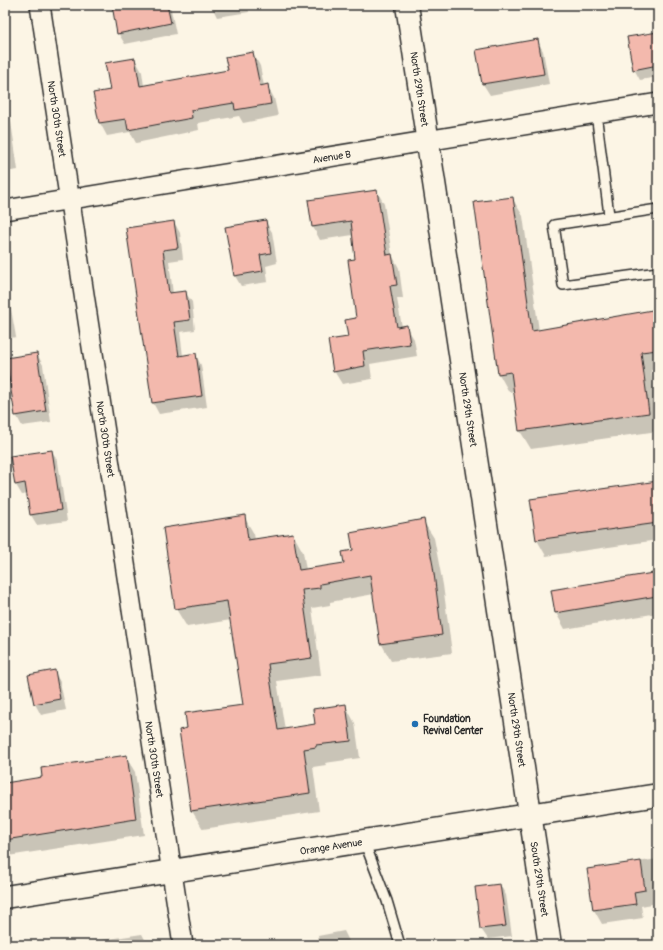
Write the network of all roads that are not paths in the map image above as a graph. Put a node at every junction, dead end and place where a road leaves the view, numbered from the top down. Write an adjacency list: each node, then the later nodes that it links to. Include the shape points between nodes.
1 (40, 5): 6 (street, North 30th Street)
2 (407, 5): 5 (street, North 29th Street)
3 (658, 103): 4 (street, Avenue B)
4 (596, 113): 5 (street, Avenue B); 9 (lane)
5 (428, 140): 6 (street, Avenue B); 12 (street, North 29th Street)
6 (69, 201): 8 (street, Avenue B); 14 (street, North 30th Street)
7 (658, 209): 9 (lane)
8 (5, 210)
9 (609, 216): 10 (lane, via 554,224 563,286)
10 (658, 272)
11 (658, 795): 12 (street, Orange Avenue)
12 (528, 814): 13 (street, Orange Avenue); 18 (street, South 29th Street)
13 (364, 841): 14 (street, Orange Avenue); 17 (lane, via 387,901)
14 (172, 872): 15 (street, Orange Avenue); 16 (street, North 30th Street)
15 (5, 897)
16 (184, 945)
17 (400, 945)
18 (550, 945)

